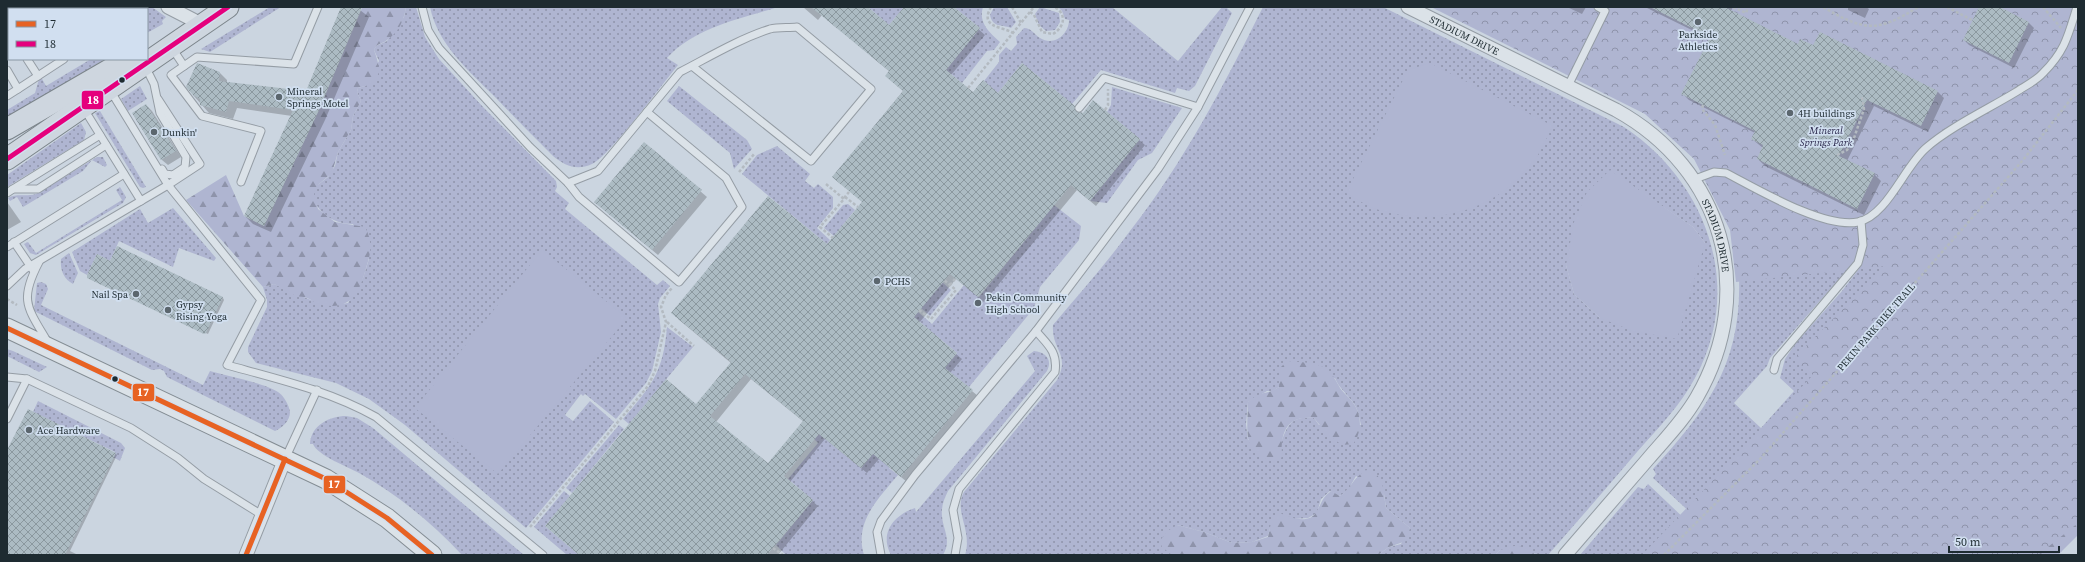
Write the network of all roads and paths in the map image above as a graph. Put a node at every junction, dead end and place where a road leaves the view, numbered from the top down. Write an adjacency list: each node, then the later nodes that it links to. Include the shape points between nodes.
1 (168, 7): 21 (street)
2 (225, 7): 21 (main road)
3 (228, 7): 21 (main road)
4 (318, 7): 30 (lane, via 294,64 197,57)
5 (422, 7): 61 (lane, via 428,30 439,48 525,141)
6 (991, 7): 23 (path, via 987,17 989,23)
7 (1012, 7): 22 (path)
8 (1034, 7): 19 (path)
9 (1054, 7): 19 (path, via 1062,12 1063,18 1060,30 1053,34 1042,32)
10 (1250, 7): 45 (lane)
11 (1598, 7): 35 (lane, via 1605,11)
12 (1733, 7): 13 (path, via 1746,13)
13 (1748, 7)
14 (1823, 7): 15 (path, via 1856,24 1875,27 1889,23)
15 (1918, 7)
16 (1947, 7): 20 (path)
17 (2077, 7): 69 (lane, via 2064,49 2042,75 1926,148 1910,165 1877,211 1868,219)
18 (1416, 9): 35 (street, STADIUM DRIVE)
19 (1030, 12): 22 (path)
20 (1972, 20)
21 (200, 23): 24 (main road)
22 (1021, 23): 23 (path)
23 (1013, 33): 37 (path)
24 (169, 42): 25 (main road); 30 (lane)
25 (148, 54)
26 (28, 60): 33 (lane)
27 (62, 60): 33 (lane)
28 (138, 60): 34 (main road)
29 (142, 60): 43 (lane)
30 (184, 66): 60 (lane, via 170,75 202,116 261,131)
31 (692, 66): 31 (lane, via 811,161 871,89 798,27 771,29); 48 (lane, via 680,72)
32 (7, 70): 38 (lane)
33 (38, 76): 38 (lane)
34 (105, 82): 42 (main road); 50 (lane)
35 (1568, 86): 59 (street, STADIUM DRIVE, via 1642,124 1675,154)
36 (1107, 87): 47 (path, via 1108,105)
37 (968, 88)
38 (18, 89): 40 (lane)
39 (2078, 90): 104 (path, PEKIN PARK BIKE TRAIL, via 2023,160 1760,459)
40 (7, 96)
41 (1862, 97): 55 (path, via 1864,108 1853,141)
42 (78, 99): 49 (main road); 51 (lane); 56 (main road)
43 (158, 99): 50 (lane, via 160,113 186,157 185,167 173,175 165,174 143,139); 63 (lane, via 200,164)
44 (1703, 105): 54 (path, via 1702,109 1716,129)
45 (1198, 106): 46 (lane, via 1104,78); 85 (lane, via 1158,169)
46 (1079, 108)
47 (1105, 110)
48 (647, 112): 61 (lane, via 598,172); 61 (lane, via 726,178 742,207 679,282 579,197)
49 (7, 129)
50 (136, 134): 63 (lane)
51 (100, 135): 52 (lane); 64 (lane)
52 (106, 145): 58 (lane); 64 (lane, via 38,189)
53 (756, 153): 57 (path)
54 (1725, 155)
55 (1837, 155)
56 (7, 159)
57 (739, 172)
58 (124, 174): 67 (lane); 71 (lane)
59 (1695, 179): 69 (lane, via 1714,172 1726,173 1824,219 1847,223); 103 (street, STADIUM DRIVE, via 1712,212 1725,254 1726,308 1721,341 1715,359 1703,387 1689,409)
60 (241, 182)
61 (568, 183)
62 (826, 184): 66 (path)
63 (168, 185): 67 (lane); 91 (lane, via 261,300 227,365)
64 (10, 191)
65 (849, 192): 66 (path)
66 (844, 198): 68 (path); 70 (path, via 820,228)
67 (141, 201): 73 (lane)
68 (858, 207)
69 (1861, 221): 88 (lane, via 1864,244 1858,263 1777,358)
70 (832, 238)
71 (14, 242): 72 (lane); 73 (lane)
72 (7, 246)
73 (32, 269): 77 (lane, via 15,277); 87 (lane, via 28,290 31,317)
74 (955, 279): 76 (path)
75 (944, 280): 76 (path)
76 (950, 285): 81 (path, via 956,290 932,319)
77 (7, 286)
78 (672, 287): 82 (path, via 661,307)
79 (7, 299): 80 (path)
80 (22, 307)
81 (919, 310)
82 (666, 322): 86 (path); 95 (path, via 656,371 648,386)
83 (7, 324): 87 (main road)
84 (7, 328): 87 (main road)
85 (1036, 331): 101 (lane, via 915,475 881,521 877,532); 102 (lane, via 1057,360 1055,372 959,489 953,510 958,538)
86 (694, 346)
87 (51, 348): 93 (main road)
88 (1774, 370)
89 (7, 377): 90 (lane)
90 (27, 379): 92 (lane); 94 (lane, via 131,428 178,458 204,479)
91 (317, 390): 93 (lane); 99 (lane, via 357,406 376,417)
92 (7, 419)
93 (285, 459): 94 (street); 98 (main road, via 342,488 373,508 402,528)
94 (262, 515): 97 (street)
95 (530, 527)
96 (773, 548): 100 (path)
97 (246, 555)
98 (432, 555)
99 (542, 555)
100 (783, 555)
101 (881, 555)
102 (956, 555)
103 (1565, 555)
104 (1664, 555)

